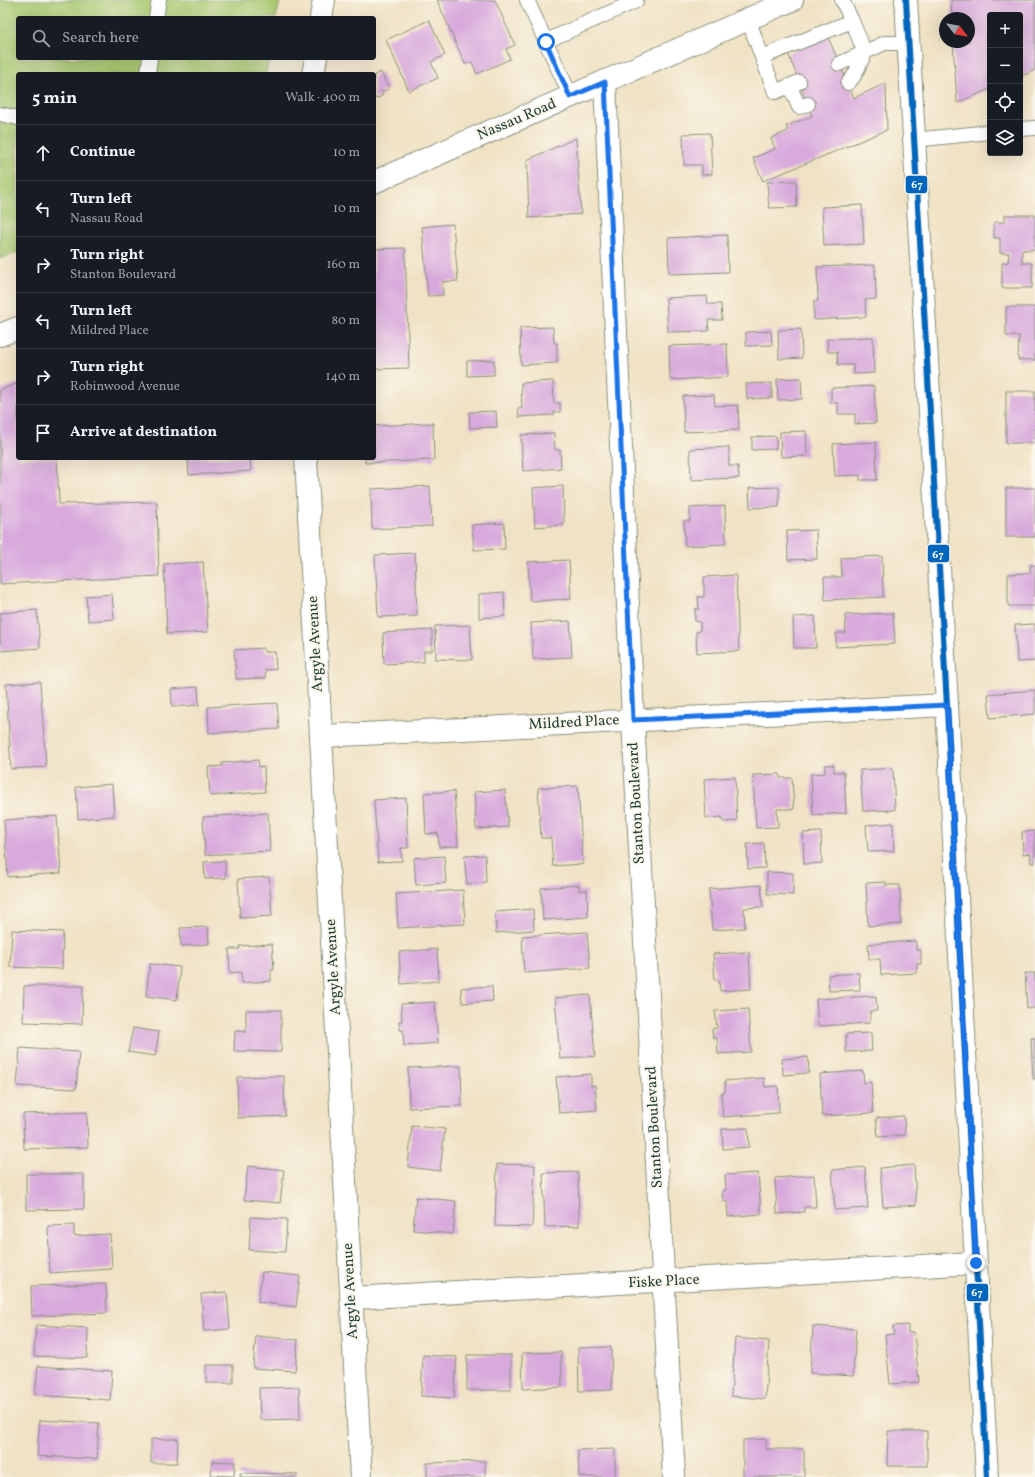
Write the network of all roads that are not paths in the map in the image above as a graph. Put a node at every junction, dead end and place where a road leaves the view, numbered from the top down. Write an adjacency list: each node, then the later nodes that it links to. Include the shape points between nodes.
1 (159, 0): 8 (lane)
2 (324, 0): 9 (street)
3 (527, 0): 12 (lane)
4 (792, 0): 10 (street, Nassau Road)
5 (842, 0): 11 (lane)
6 (906, 0): 13 (street)
7 (636, 1): 12 (lane)
8 (156, 16)
9 (321, 16)
10 (748, 19): 15 (lane); 21 (street, Nassau Road)
11 (852, 21): 14 (lane); 15 (lane)
12 (546, 42): 23 (lane)
13 (909, 43): 14 (lane, via 885,43); 30 (street)
14 (865, 53): 18 (lane); 22 (lane)
15 (762, 57): 24 (lane, via 775,92 795,85 800,107)
16 (150, 60): 19 (lane)
17 (316, 60): 20 (street)
18 (840, 64)
19 (148, 72)
20 (313, 72)
21 (605, 82): 23 (street, Nassau Road); 36 (street, Stanton Boulevard)
22 (848, 83)
23 (570, 97): 31 (street, Nassau Road)
24 (808, 104)
25 (0, 114): 26 (lane)
26 (16, 118)
27 (1035, 128): 28 (lane)
28 (1023, 129)
29 (987, 132): 30 (lane)
30 (914, 140): 35 (street)
31 (376, 181)
32 (16, 329): 33 (street)
33 (0, 335)
34 (306, 460): 37 (street, Argyle Avenue)
35 (947, 705): 36 (street, Mildred Place); 38 (street)
36 (633, 720): 37 (street, Mildred Place); 39 (street, Stanton Boulevard)
37 (321, 736): 40 (street, Argyle Avenue)
38 (976, 1263): 39 (street, Fiske Place); 43 (street)
39 (664, 1282): 40 (street, Fiske Place); 42 (street, Stanton Boulevard)
40 (352, 1298): 41 (street, Argyle Avenue)
41 (361, 1477)
42 (674, 1477)
43 (987, 1477)

